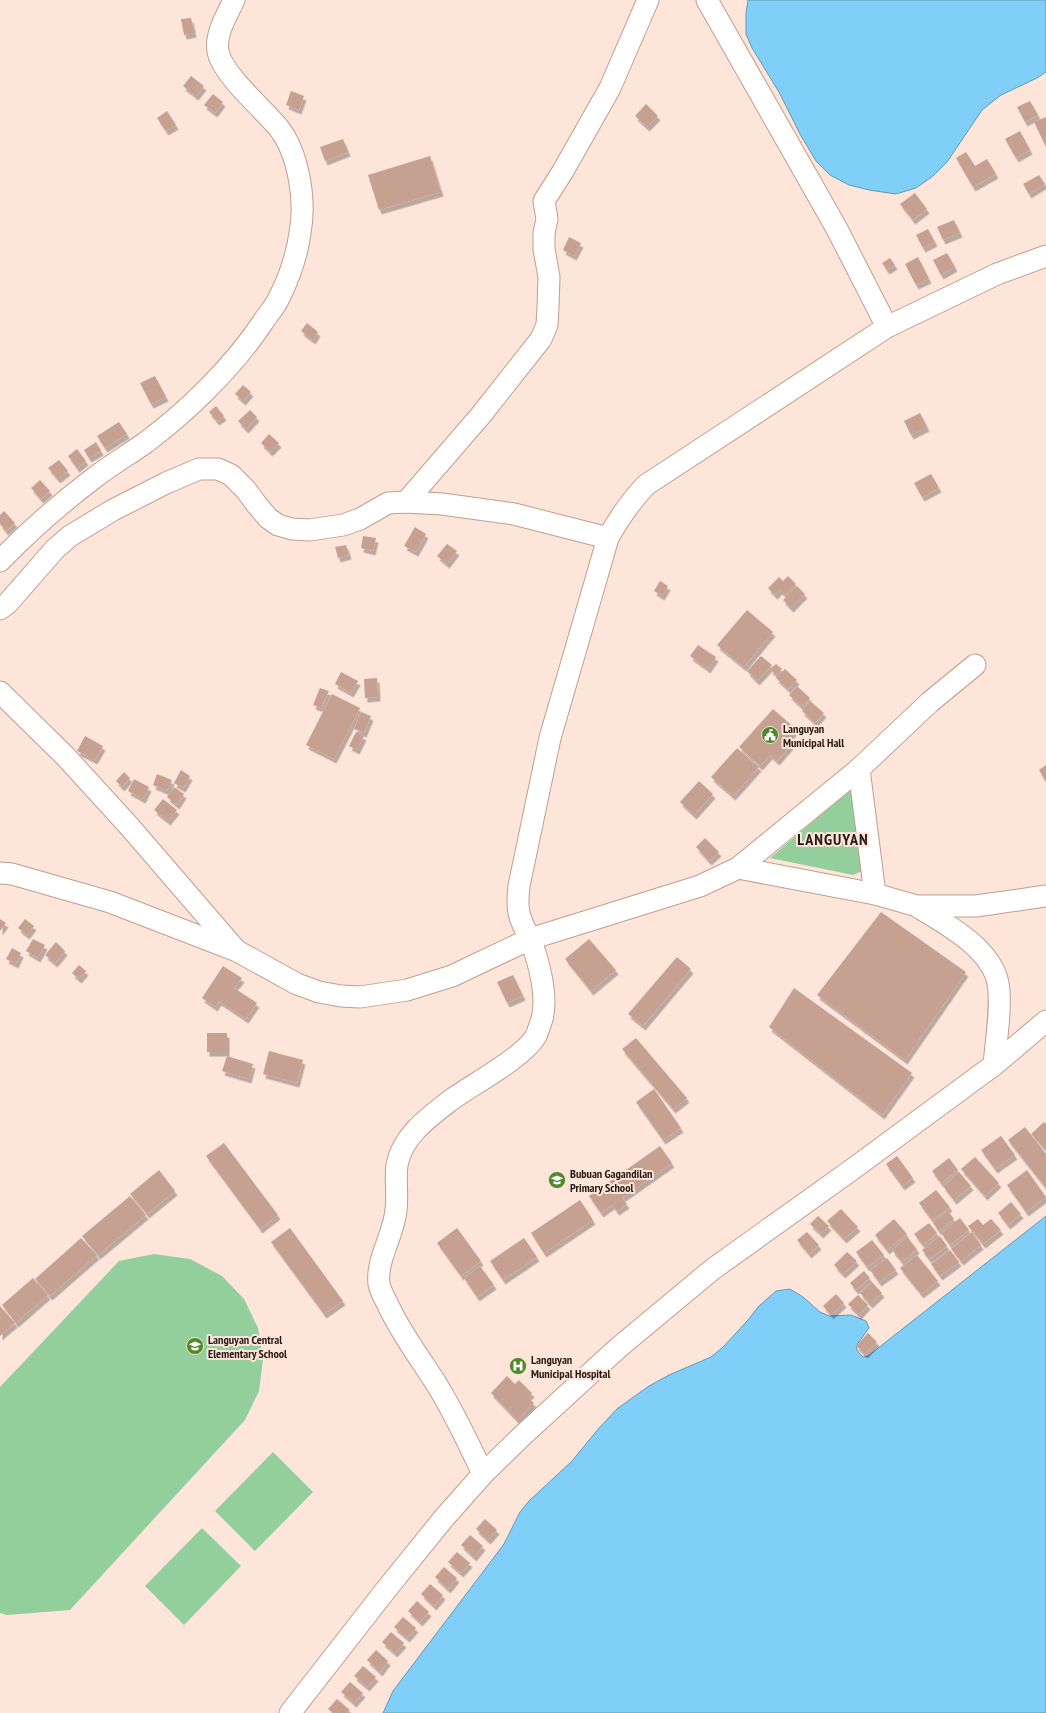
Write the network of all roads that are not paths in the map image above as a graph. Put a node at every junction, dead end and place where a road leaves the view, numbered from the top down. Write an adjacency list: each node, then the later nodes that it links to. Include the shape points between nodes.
1 (234, 0): 8 (street, via 218,39 218,51 223,64 254,103 277,126 290,145 298,172 302,201 301,233 291,269 278,300 257,331 233,361 190,405 146,442 57,508)
2 (648, 0): 6 (street, via 610,88 544,201 548,299 547,325 541,339 481,415)
3 (707, 0): 5 (street, via 837,229)
4 (1046, 256): 5 (street, via 997,274)
5 (887, 327): 7 (street, via 646,484 619,518)
6 (406, 502): 7 (street, via 514,514); 9 (street, via 388,503 360,519 342,525 310,530 292,529 278,525 268,518 232,475 218,469 199,469 114,510 70,536)
7 (608, 538): 18 (street, via 550,738 525,858 518,901 519,914)
8 (0, 561)
9 (0, 608)
10 (975, 665): 12 (street, via 930,702)
11 (0, 692): 19 (street, via 66,757 130,826)
12 (859, 769): 13 (street); 15 (street)
13 (738, 868): 15 (street); 18 (street, via 700,886)
14 (0, 873): 19 (street, via 12,874 110,902)
15 (875, 894): 17 (street)
16 (1046, 896): 17 (street, via 976,906)
17 (918, 906): 21 (street, via 980,950 990,965 998,982 999,1001)
18 (530, 940): 19 (street, via 452,976 407,990 360,997 319,992 297,984); 22 (street, via 545,1003 536,1036 511,1060 447,1104 410,1137 401,1152 397,1166 396,1216 383,1255 379,1284 395,1321 452,1411)
19 (237, 951)
20 (1046, 1021): 21 (street)
21 (994, 1065): 22 (street, via 690,1286 618,1348)
22 (483, 1474): 23 (street, via 389,1585)
23 (290, 1713)

